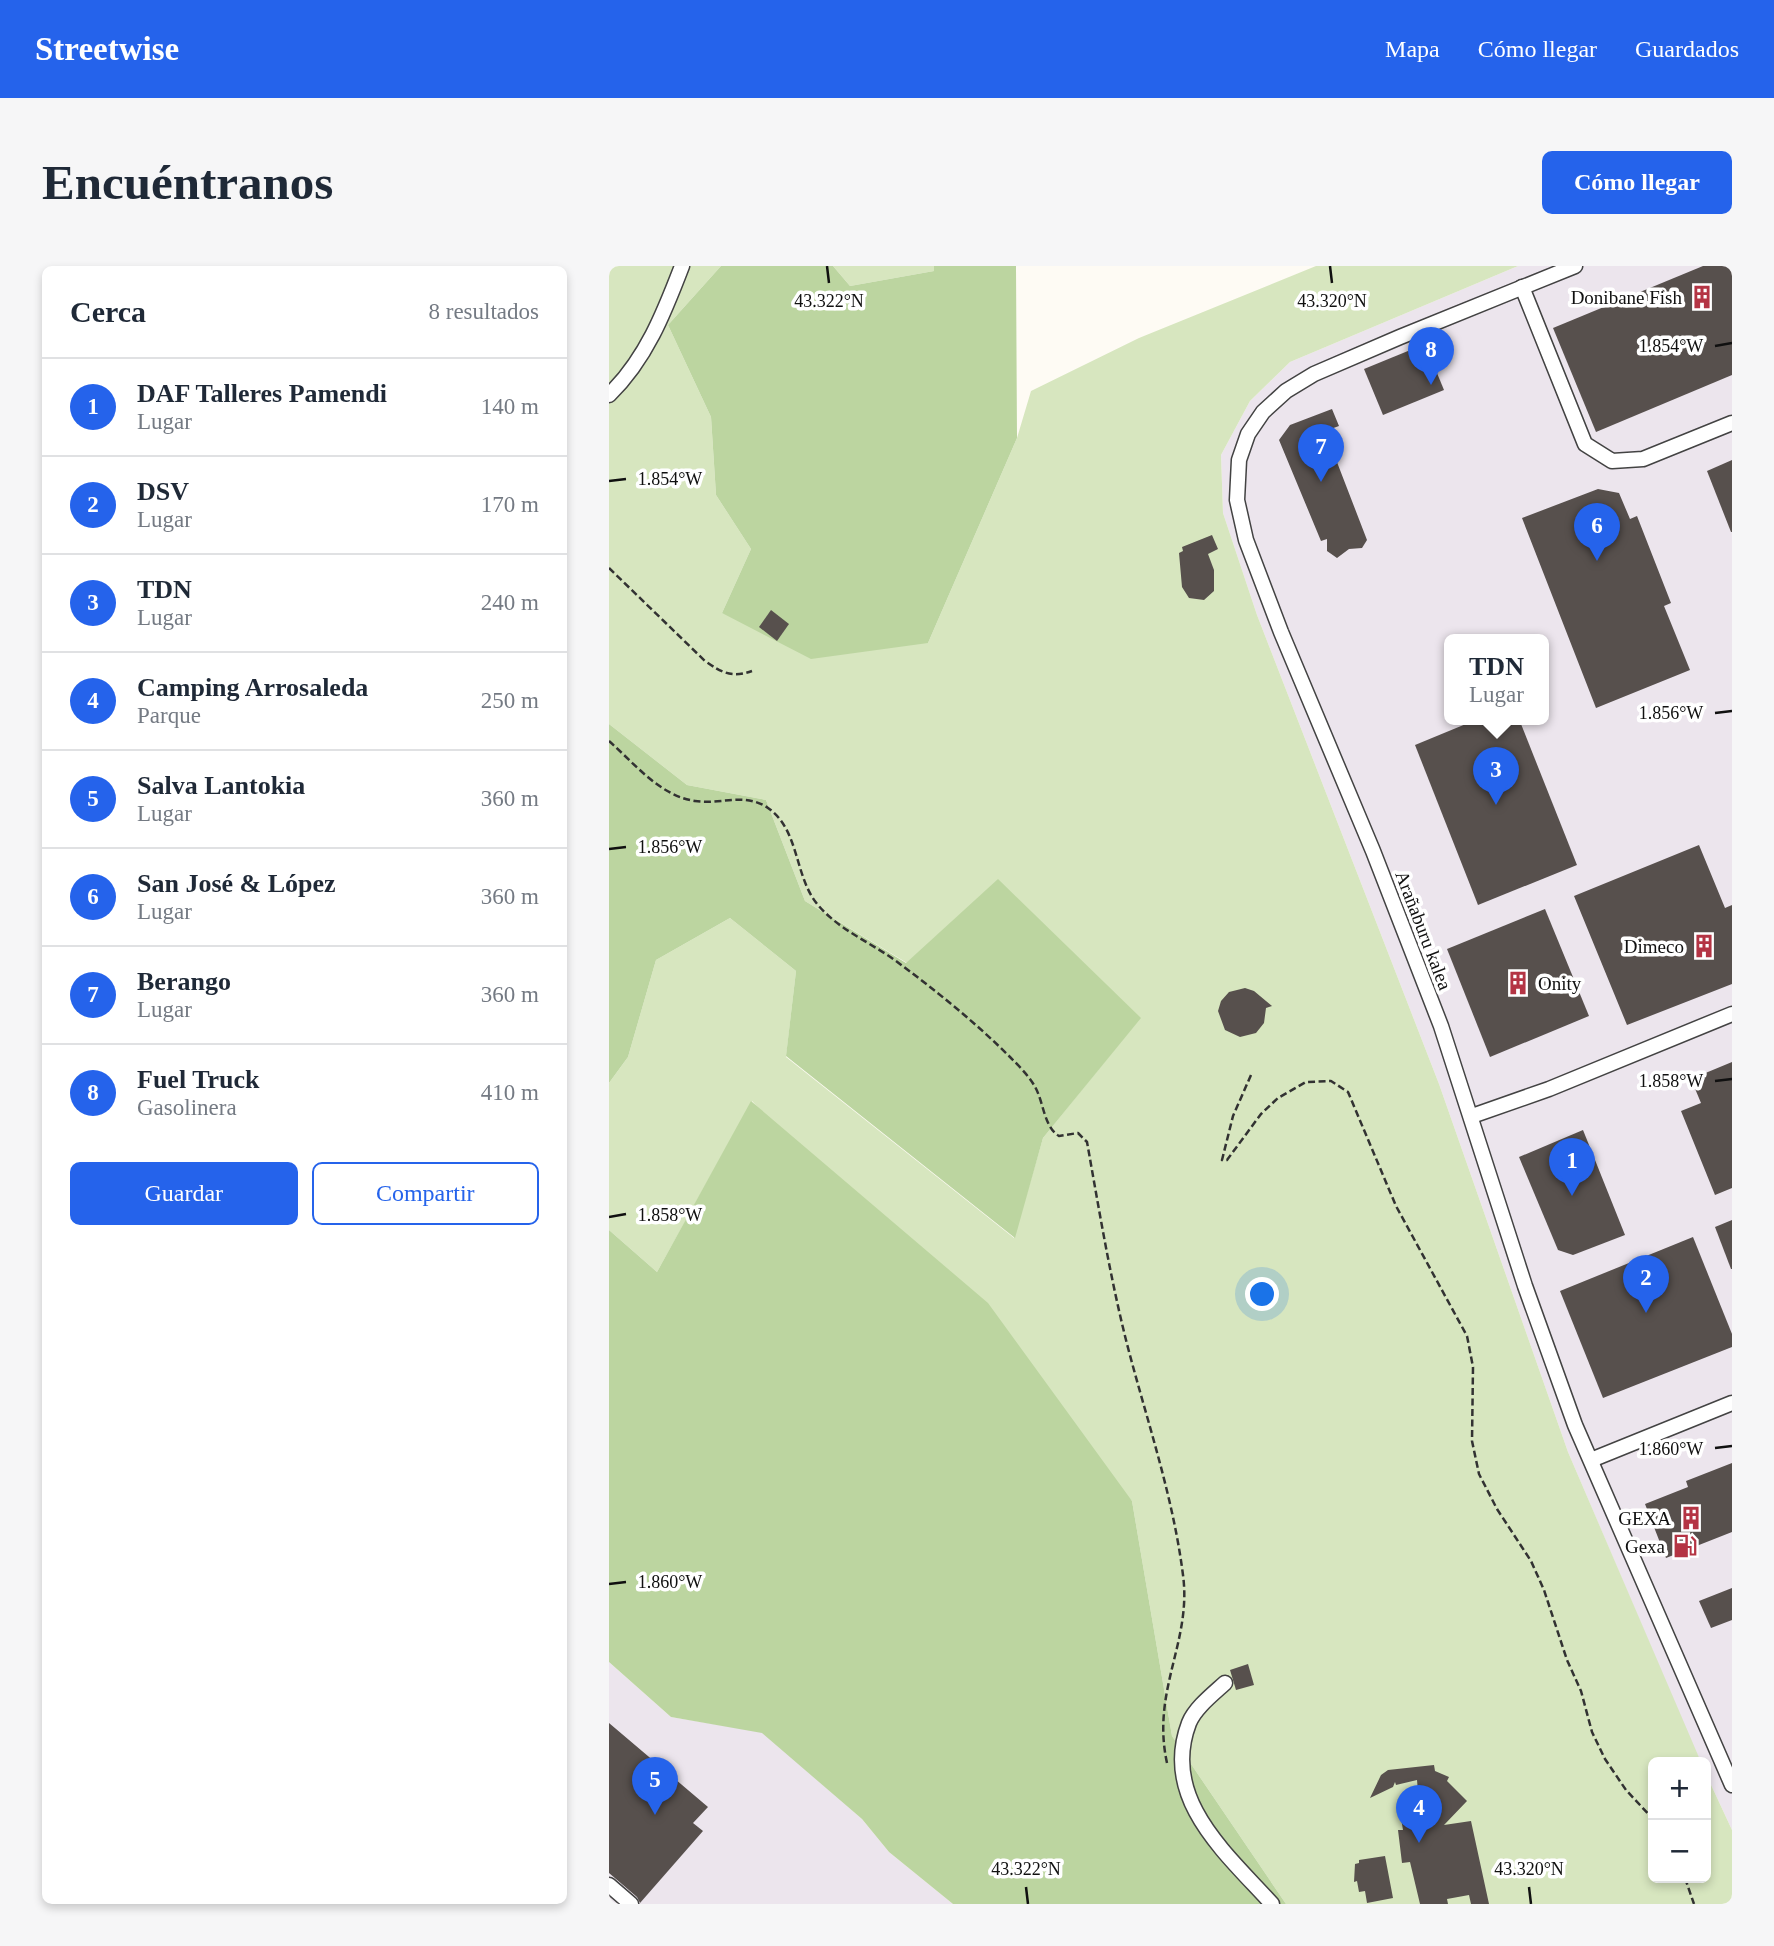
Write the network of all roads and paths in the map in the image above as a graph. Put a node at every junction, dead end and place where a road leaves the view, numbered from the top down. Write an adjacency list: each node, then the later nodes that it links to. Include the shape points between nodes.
1 (682, 266): 4 (street, via 636,366)
2 (1575, 266): 3 (street, Arañaburu kalea)
3 (1522, 287): 5 (street, via 1585,444 1612,461 1643,459); 11 (street, Arañaburu kalea, via 1327,369 1286,391 1248,433 1236,477 1246,540 1373,851)
4 (609, 395)
5 (1732, 423)
6 (609, 568): 7 (path, via 723,674)
7 (753, 671)
8 (609, 741): 15 (path, via 647,778 680,797 697,801 750,799 769,808 784,826 803,883 818,905 843,928 896,960 1010,1057 1034,1083 1050,1130 1059,1136 1078,1133 1087,1142 1114,1294 1154,1434 1184,1577 1185,1602 1161,1728)
9 (1732, 1014): 11 (street)
10 (1251, 1075): 17 (path, via 1233,1116 1222,1160 1227,1160 1278,1098 1306,1083 1331,1081 1349,1092 1396,1206 1467,1336 1473,1367 1472,1440 1479,1474 1540,1581 1605,1759)
11 (1472, 1116): 13 (street, Arañaburu kalea, via 1525,1286)
12 (1732, 1403): 13 (street)
13 (1591, 1460): 16 (street, Arañaburu kalea)
14 (1225, 1683): 21 (street, via 1189,1721 1182,1780 1203,1827)
15 (1171, 1773)
16 (1732, 1785)
17 (1648, 1814)
18 (1687, 1883): 22 (path)
19 (609, 1885): 20 (street)
20 (631, 1904)
21 (1272, 1904)
22 (1694, 1904)

